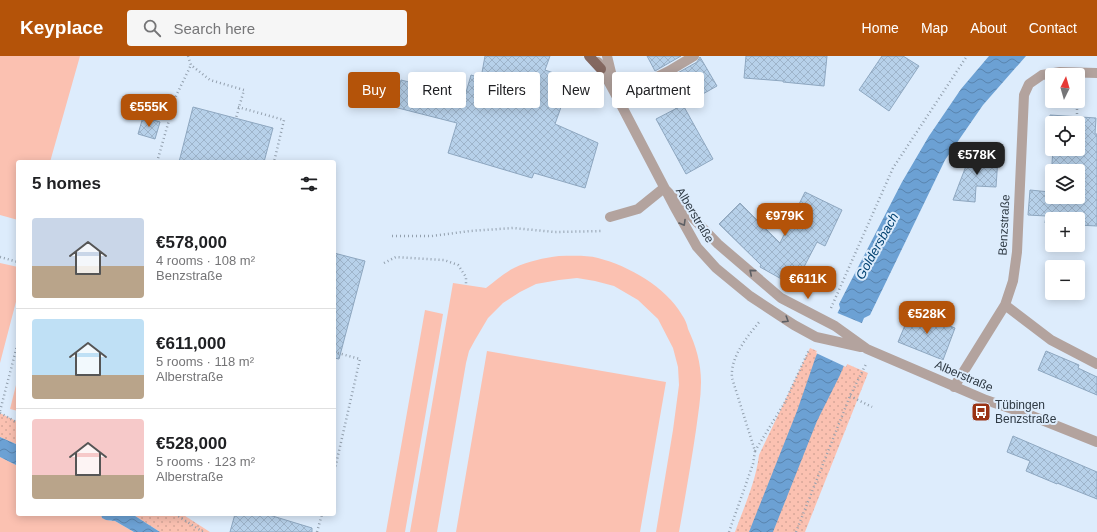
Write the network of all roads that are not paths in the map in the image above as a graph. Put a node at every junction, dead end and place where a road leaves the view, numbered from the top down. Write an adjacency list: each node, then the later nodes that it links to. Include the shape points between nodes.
1 (589, 56): 5 (main road)
2 (594, 56): 5 (street, Alberstraße)
3 (607, 56): 8 (street, Alberstraße)
4 (694, 56): 6 (street)
5 (601, 69): 9 (street, Alberstraße)
6 (665, 72)
7 (1097, 73): 13 (street, Benzstraße, via 1042,74 1029,84 1024,95 1017,252 1013,281)
8 (612, 76)
9 (612, 88)
10 (623, 108): 11 (street, Alberstraße)
11 (664, 188): 12 (street, via 638,209); 14 (street, Alberstraße, one-way to 11, via 830,324 781,298 718,244); 14 (street, Alberstraße, one-way to 14, via 697,247 716,268 750,296 794,325 818,337)
12 (610, 217)
13 (1005, 305): 15 (street, via 1051,340); 16 (street, Benzstraße)
14 (869, 350): 16 (street, Alberstraße)
15 (1097, 364)
16 (954, 387): 17 (street, Alberstraße)
17 (1097, 442)

